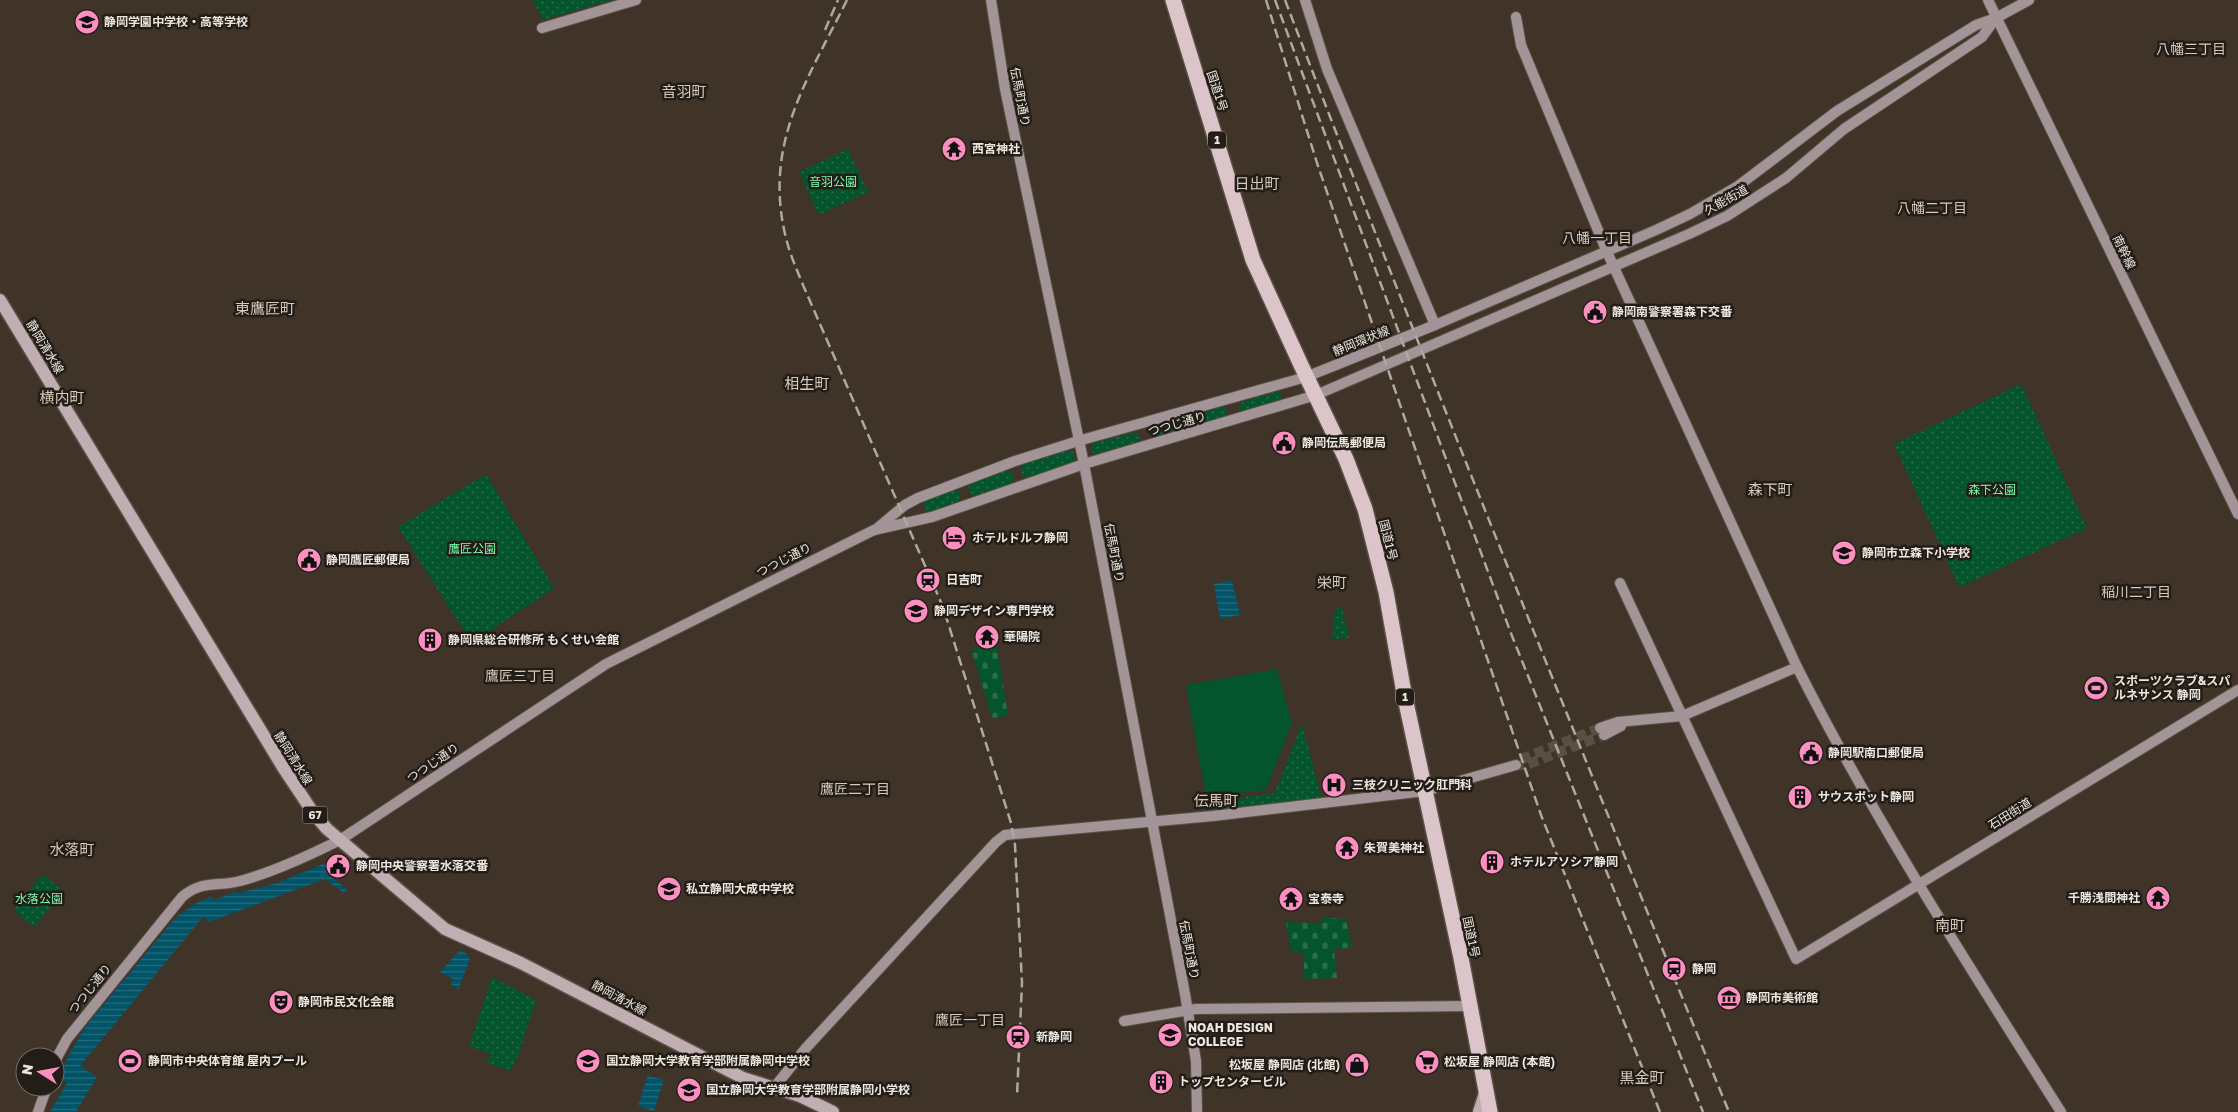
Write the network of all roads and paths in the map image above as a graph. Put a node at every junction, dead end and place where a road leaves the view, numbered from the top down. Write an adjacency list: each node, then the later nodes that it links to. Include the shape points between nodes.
1 (636, 0): 9 (street)
2 (991, 0): 16 (street, 伝馬町通り, via 1005,88)
3 (1172, 0): 14 (highway, 国道1号 / 1, via 1254,260)
4 (1306, 0): 13 (street, via 1327,69)
5 (1988, 0): 8 (street, 南幹線)
6 (2029, 0): 8 (street, 久能街道)
7 (1516, 17): 10 (street, via 1522,45)
8 (1996, 18): 10 (street, 久能街道, via 1976,25 1837,111 1738,186 1690,214); 11 (street, 久能街道, via 1982,37 1844,129 1786,178 1719,219); 18 (street, 南幹線)
9 (542, 28)
10 (1607, 252): 11 (street); 13 (street, 久能街道)
11 (1613, 266): 15 (street, 久能街道); 21 (street)
12 (0, 300): 28 (main road, 静岡清水線 / 67, via 288,776 314,814)
13 (1430, 327): 14 (street, 静岡環状線)
14 (1306, 377): 15 (highway, 国道1号 / 1); 16 (street, つつじ通り)
15 (1316, 395): 17 (street, つつじ通り); 26 (highway, 国道1号 / 1, via 1346,458 1365,509 1386,592)
16 (1078, 441): 17 (street, 伝馬町通り); 19 (street, つつじ通り, via 918,498 905,504)
17 (1084, 464): 19 (street, つつじ通り, via 932,517); 27 (street, 伝馬町通り)
18 (2238, 514)
19 (874, 530): 28 (street, つつじ通り, via 606,664)
20 (1620, 583): 23 (street)
21 (1797, 667): 23 (street); 29 (street, via 1831,735)
22 (2238, 690): 29 (street, 石田街道)
23 (1682, 716): 24 (street, via 1631,722); 29 (street, 石田街道, via 1796,959)
24 (1602, 731)
25 (1516, 765): 26 (street)
26 (1425, 791): 27 (street); 30 (highway, 国道1号 / 1)
27 (1150, 821): 31 (street, 伝馬町通り); 34 (street, via 1000,838 806,1048)
28 (340, 840): 33 (street, つつじ通り, via 241,881 189,890 95,1002); 34 (main road, 静岡清水線 / 67, via 445,929 521,963 743,1078)
29 (1920, 884): 42 (street)
30 (1470, 1006): 31 (street); 35 (highway, 国道1号 / 1)
31 (1188, 1010): 32 (street); 39 (street, 伝馬町通り, via 1198,1077)
32 (1124, 1021)
33 (63, 1047)
34 (773, 1089): 38 (main road, 静岡清水線 / 67, via 800,1096)
35 (1485, 1092): 40 (main road); 41 (highway, 国道1号 / 1)
36 (43, 1097): 37 (street)
37 (38, 1112)
38 (834, 1112)
39 (1197, 1112)
40 (1479, 1112)
41 (1490, 1112)
42 (2061, 1112)

